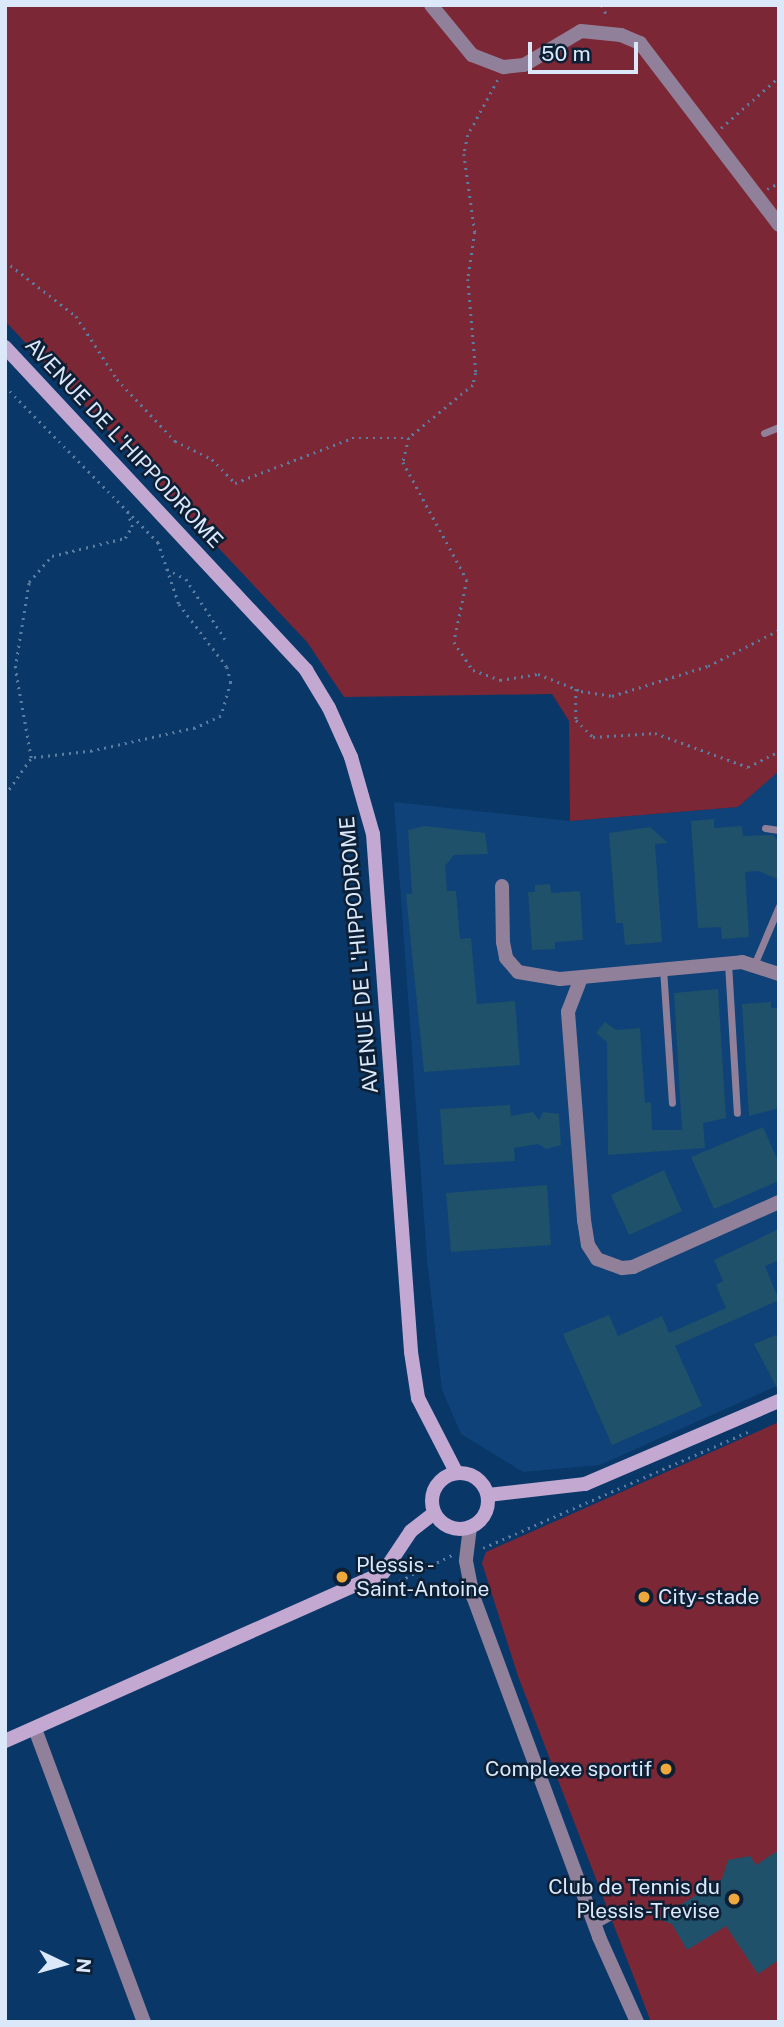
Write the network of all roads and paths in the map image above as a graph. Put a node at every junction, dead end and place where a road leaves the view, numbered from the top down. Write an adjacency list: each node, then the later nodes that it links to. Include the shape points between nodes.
1 (431, 5): 2 (street, via 472,55)
2 (504, 67): 4 (street, via 524,65 581,31 621,35 640,43); 11 (path, via 468,135 464,154 475,232 468,279 476,373 473,385)
3 (779, 77): 4 (path)
4 (711, 137): 5 (street)
5 (779, 225)
6 (5, 261): 11 (path, via 76,316 117,379 175,440 212,459 235,483 352,438)
7 (5, 347): 34 (main road, AVENUE DE L'HIPPODROME, via 306,670 330,708 351,757 373,834 411,1352 418,1398)
8 (5, 386): 12 (path)
9 (779, 427): 10 (lane)
10 (764, 433)
11 (409, 438): 16 (path, via 403,463 412,486 433,514 467,580 454,642 473,670 500,680 538,674)
12 (125, 506): 13 (path, via 158,542); 18 (path, via 132,527 125,538 52,556 29,582 15,668)
13 (167, 569): 15 (path, via 186,579); 18 (path, via 189,623 227,667 230,695 220,716 178,733)
14 (779, 630): 16 (path, via 708,666 624,693 612,696)
15 (225, 639)
16 (576, 689): 17 (path, via 576,720 593,737 654,733 748,767)
17 (779, 751)
18 (31, 758): 19 (path)
19 (5, 795)
20 (765, 828): 21 (lane)
21 (779, 831)
22 (502, 886): 28 (street, via 503,942 506,958 518,972)
23 (779, 906): 25 (lane)
24 (728, 963): 25 (street); 26 (street); 30 (lane)
25 (754, 965): 27 (street)
26 (663, 967): 28 (street); 29 (lane)
27 (779, 974)
28 (581, 978): 31 (street, via 568,1012 584,1220 588,1244 597,1259 633,1267)
29 (672, 1103)
30 (737, 1113)
31 (779, 1202)
32 (779, 1401): 35 (main road, via 585,1484)
33 (753, 1429): 38 (path)
34 (456, 1472): 35 (main road, via 480,1480); 36 (main road, via 435,1487)
35 (488, 1495): 37 (main road, via 483,1518)
36 (434, 1513): 37 (main road, via 453,1528); 39 (main road, via 411,1531 383,1573)
37 (470, 1527): 42 (street, via 466,1561 473,1596)
38 (480, 1549)
39 (35, 1729): 40 (main road); 43 (street)
40 (5, 1741)
41 (626, 1908): 42 (lane)
42 (594, 1925): 44 (street)
43 (144, 2022)
44 (637, 2022)

